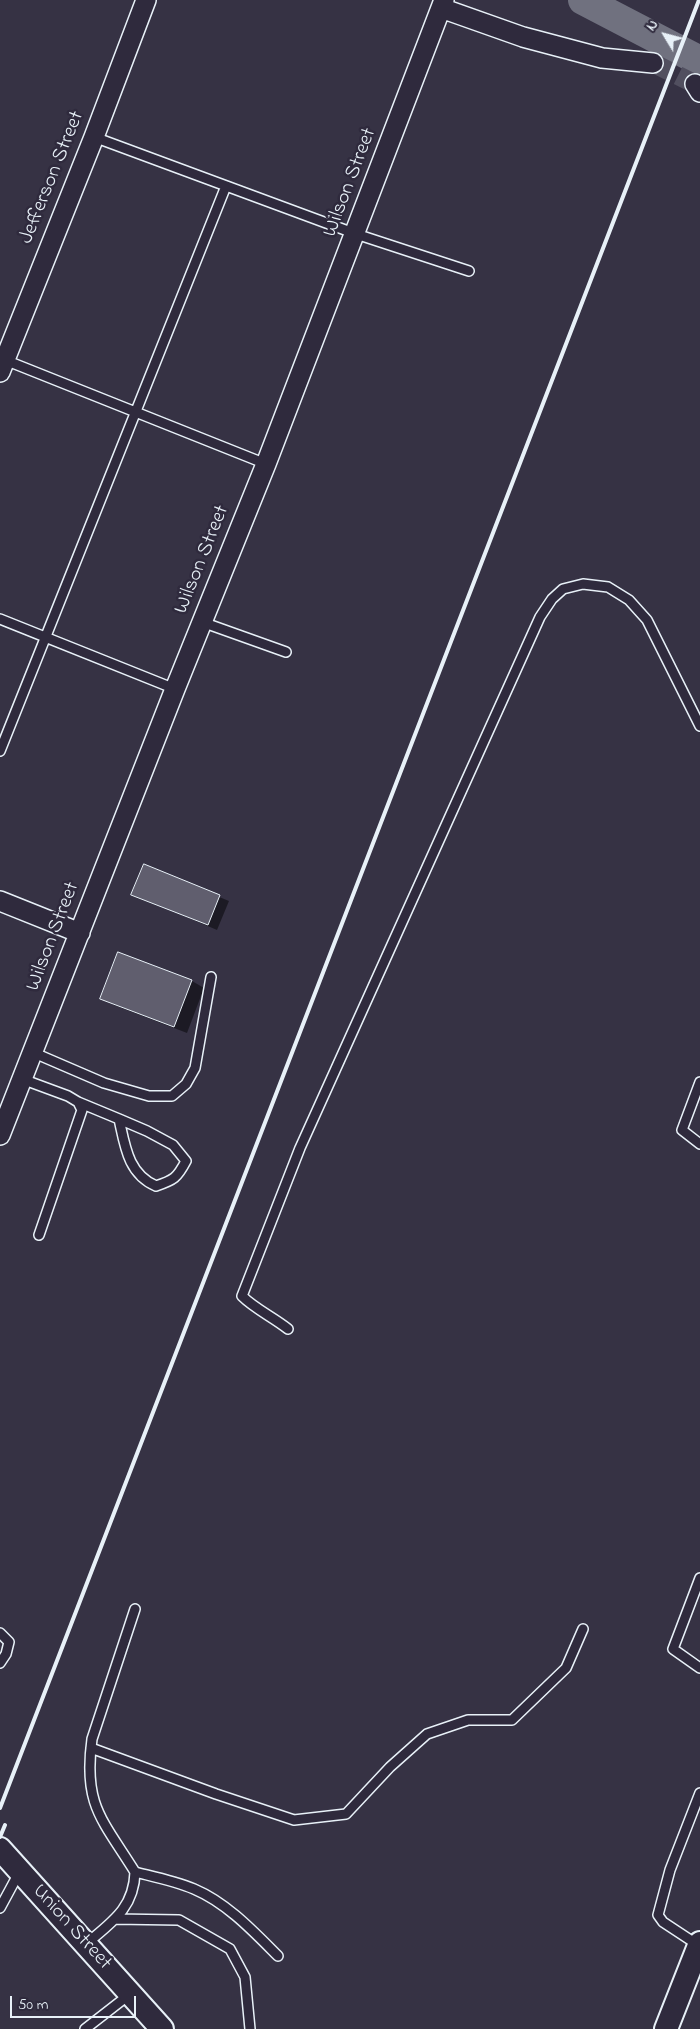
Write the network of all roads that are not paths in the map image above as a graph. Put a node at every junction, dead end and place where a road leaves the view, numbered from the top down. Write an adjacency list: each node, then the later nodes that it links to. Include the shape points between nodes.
1 (146, 0): 4 (street, Jefferson Street)
2 (442, 4): 3 (street, via 523,37 593,56); 6 (street, Wilson Street)
3 (653, 63)
4 (94, 137): 5 (lane); 8 (street, Jefferson Street)
5 (226, 186): 6 (lane); 9 (lane)
6 (356, 234): 7 (lane); 10 (street, Wilson Street)
7 (469, 271)
8 (2, 366): 9 (lane)
9 (136, 412): 10 (lane); 13 (lane)
10 (266, 464): 12 (street, Wilson Street)
11 (0, 619): 13 (lane)
12 (202, 622): 14 (lane); 15 (street, Wilson Street)
13 (46, 637): 15 (lane); 17 (lane)
14 (286, 652)
15 (175, 689): 19 (street, Wilson Street)
16 (700, 726): 29 (lane, via 647,620 629,600 608,587 583,584 563,589 552,599 540,617 300,1148 242,1296)
17 (0, 751)
18 (0, 901): 19 (street)
19 (80, 933): 21 (street, Wilson Street)
20 (212, 977): 21 (lane, via 196,1068 186,1084 172,1096 149,1096 104,1083)
21 (32, 1052): 22 (street, Wilson Street)
22 (22, 1079): 24 (lane); 26 (street, Wilson Street)
23 (700, 1082): 27 (lane, via 682,1130)
24 (78, 1102): 25 (lane); 28 (lane, via 82,1110)
25 (119, 1119): 25 (lane, via 126,1151 140,1177 156,1186 174,1180 186,1161 172,1145)
26 (0, 1135)
27 (700, 1144)
28 (38, 1235)
29 (288, 1329)
30 (700, 1578): 35 (lane, via 673,1649)
31 (135, 1609): 36 (lane)
32 (583, 1629): 36 (lane, via 566,1668 512,1720 468,1720 426,1734 346,1814 294,1820)
33 (0, 1633): 34 (lane, via 9,1642)
34 (0, 1663)
35 (700, 1668)
36 (91, 1748): 40 (lane, via 89,1782 93,1803)
37 (700, 1792): 44 (lane, via 670,1870 658,1915 663,1922)
38 (0, 1849): 39 (street, Union Street)
39 (20, 1871): 41 (lane); 43 (street, Union Street)
40 (135, 1872): 42 (lane, via 129,1901); 45 (lane, via 194,1889 209,1897 247,1925)
41 (0, 1908)
42 (114, 1919): 43 (lane); 49 (lane, via 179,1920 230,1948 245,1976)
43 (86, 1944): 46 (street, Union Street)
44 (700, 1944): 50 (street)
45 (278, 1956)
46 (130, 1994): 47 (lane); 48 (street, Union Street)
47 (85, 2029)
48 (162, 2029)
49 (250, 2029)
50 (666, 2029)

